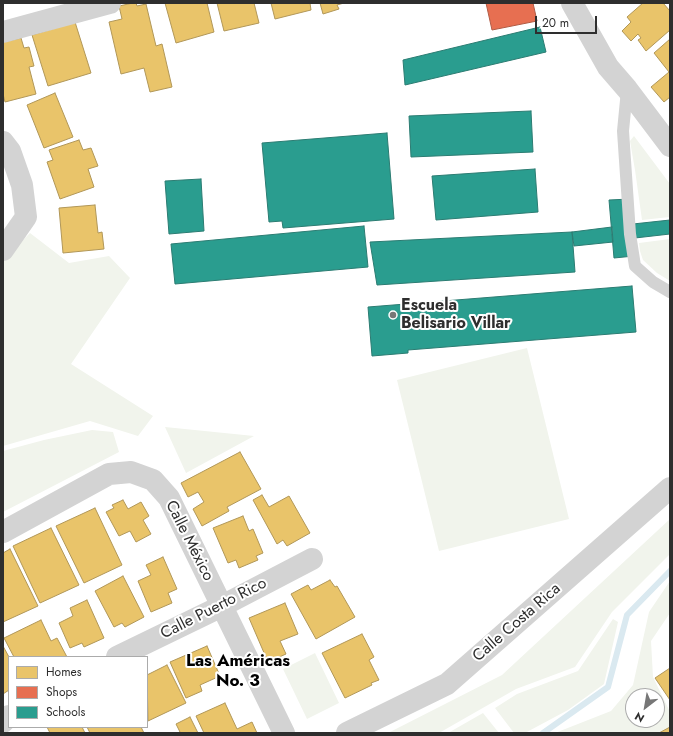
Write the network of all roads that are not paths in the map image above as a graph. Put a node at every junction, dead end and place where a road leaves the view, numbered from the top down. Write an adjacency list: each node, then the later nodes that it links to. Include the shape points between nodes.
1 (110, 3): 3 (street)
2 (572, 3): 4 (street, via 608,67)
3 (3, 32)
4 (627, 89): 6 (street); 8 (lane, via 623,131 630,234 635,266 653,282)
5 (3, 142): 7 (street, via 10,151 22,185 26,217)
6 (670, 146)
7 (3, 250)
8 (670, 292)
9 (670, 488): 15 (street, Calle Costa Rica, via 447,684)
10 (3, 532): 12 (street, Calle México, via 109,474 131,472 153,480 169,498)
11 (312, 559): 12 (street, Calle Puerto Rico)
12 (222, 606): 13 (street, Calle Puerto Rico); 14 (street, Calle México)
13 (119, 656)
14 (284, 733)
15 (347, 733)

